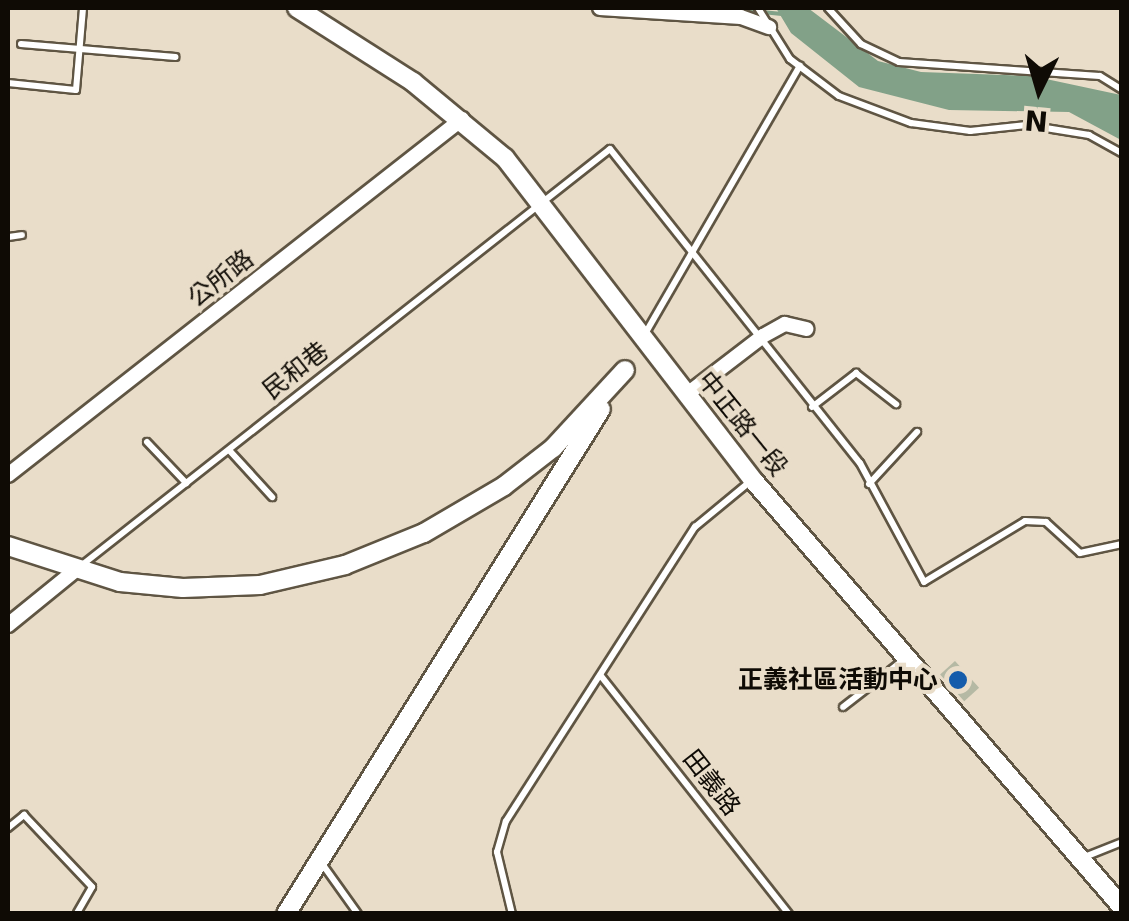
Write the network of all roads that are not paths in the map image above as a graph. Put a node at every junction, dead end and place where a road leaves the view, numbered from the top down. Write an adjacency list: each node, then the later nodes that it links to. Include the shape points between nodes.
1 (82, 8): 8 (lane)
2 (297, 8): 13 (street, 中正路一段)
3 (600, 8): 6 (street)
4 (758, 8): 6 (lane)
5 (832, 9): 12 (lane, via 861,44 899,62 1100,76)
6 (766, 22): 10 (lane)
7 (21, 44): 8 (lane)
8 (78, 48): 9 (lane); 11 (lane, via 76,90)
9 (175, 57)
10 (800, 66): 14 (lane, via 838,96 910,122 970,131 1027,125 1089,136); 18 (lane)
11 (8, 83)
12 (1122, 90)
13 (462, 119): 15 (street, 中正路一段); 31 (street, 公所路)
14 (1122, 152)
15 (540, 204): 18 (lane, 民和巷, via 610,149); 21 (street, 中正路一段); 29 (lane, 民和巷)
16 (22, 235): 17 (lane)
17 (8, 237)
18 (696, 247): 20 (lane); 21 (lane)
19 (806, 329): 20 (street, via 785,324)
20 (763, 336): 23 (street); 25 (lane)
21 (643, 338): 22 (street); 23 (street, 中正路一段)
22 (625, 370): 28 (street); 30 (street)
23 (686, 395): 32 (street, 中正路一段)
24 (896, 404): 25 (lane, via 856,373)
25 (812, 408): 34 (lane, via 860,463)
26 (918, 432): 34 (lane)
27 (146, 442): 33 (lane)
28 (553, 448): 30 (street); 38 (street, via 465,509 345,565 260,585 183,588)
29 (229, 449): 33 (lane, 民和巷); 35 (lane)
30 (569, 461): 46 (street)
31 (8, 475)
32 (753, 480): 40 (street, 中正路一段); 41 (lane, via 695,527)
33 (186, 483): 38 (lane, 民和巷)
34 (869, 484): 36 (lane, via 924,582 1025,521 1046,522 1080,552)
35 (272, 497)
36 (1122, 544)
37 (8, 546): 38 (street)
38 (77, 569): 39 (street)
39 (8, 625)
40 (907, 657): 42 (lane); 45 (street, 中正路一段)
41 (601, 676): 51 (lane, via 506,821 497,852); 52 (lane, 田義路)
42 (843, 708)
43 (8, 828): 48 (lane, via 24,815 92,887)
44 (1122, 842): 45 (lane)
45 (1082, 858): 47 (street, 中正路一段)
46 (320, 860): 49 (street); 50 (lane)
47 (1122, 907)
48 (76, 913)
49 (286, 914)
50 (358, 914)
51 (512, 914)
52 (789, 914)

